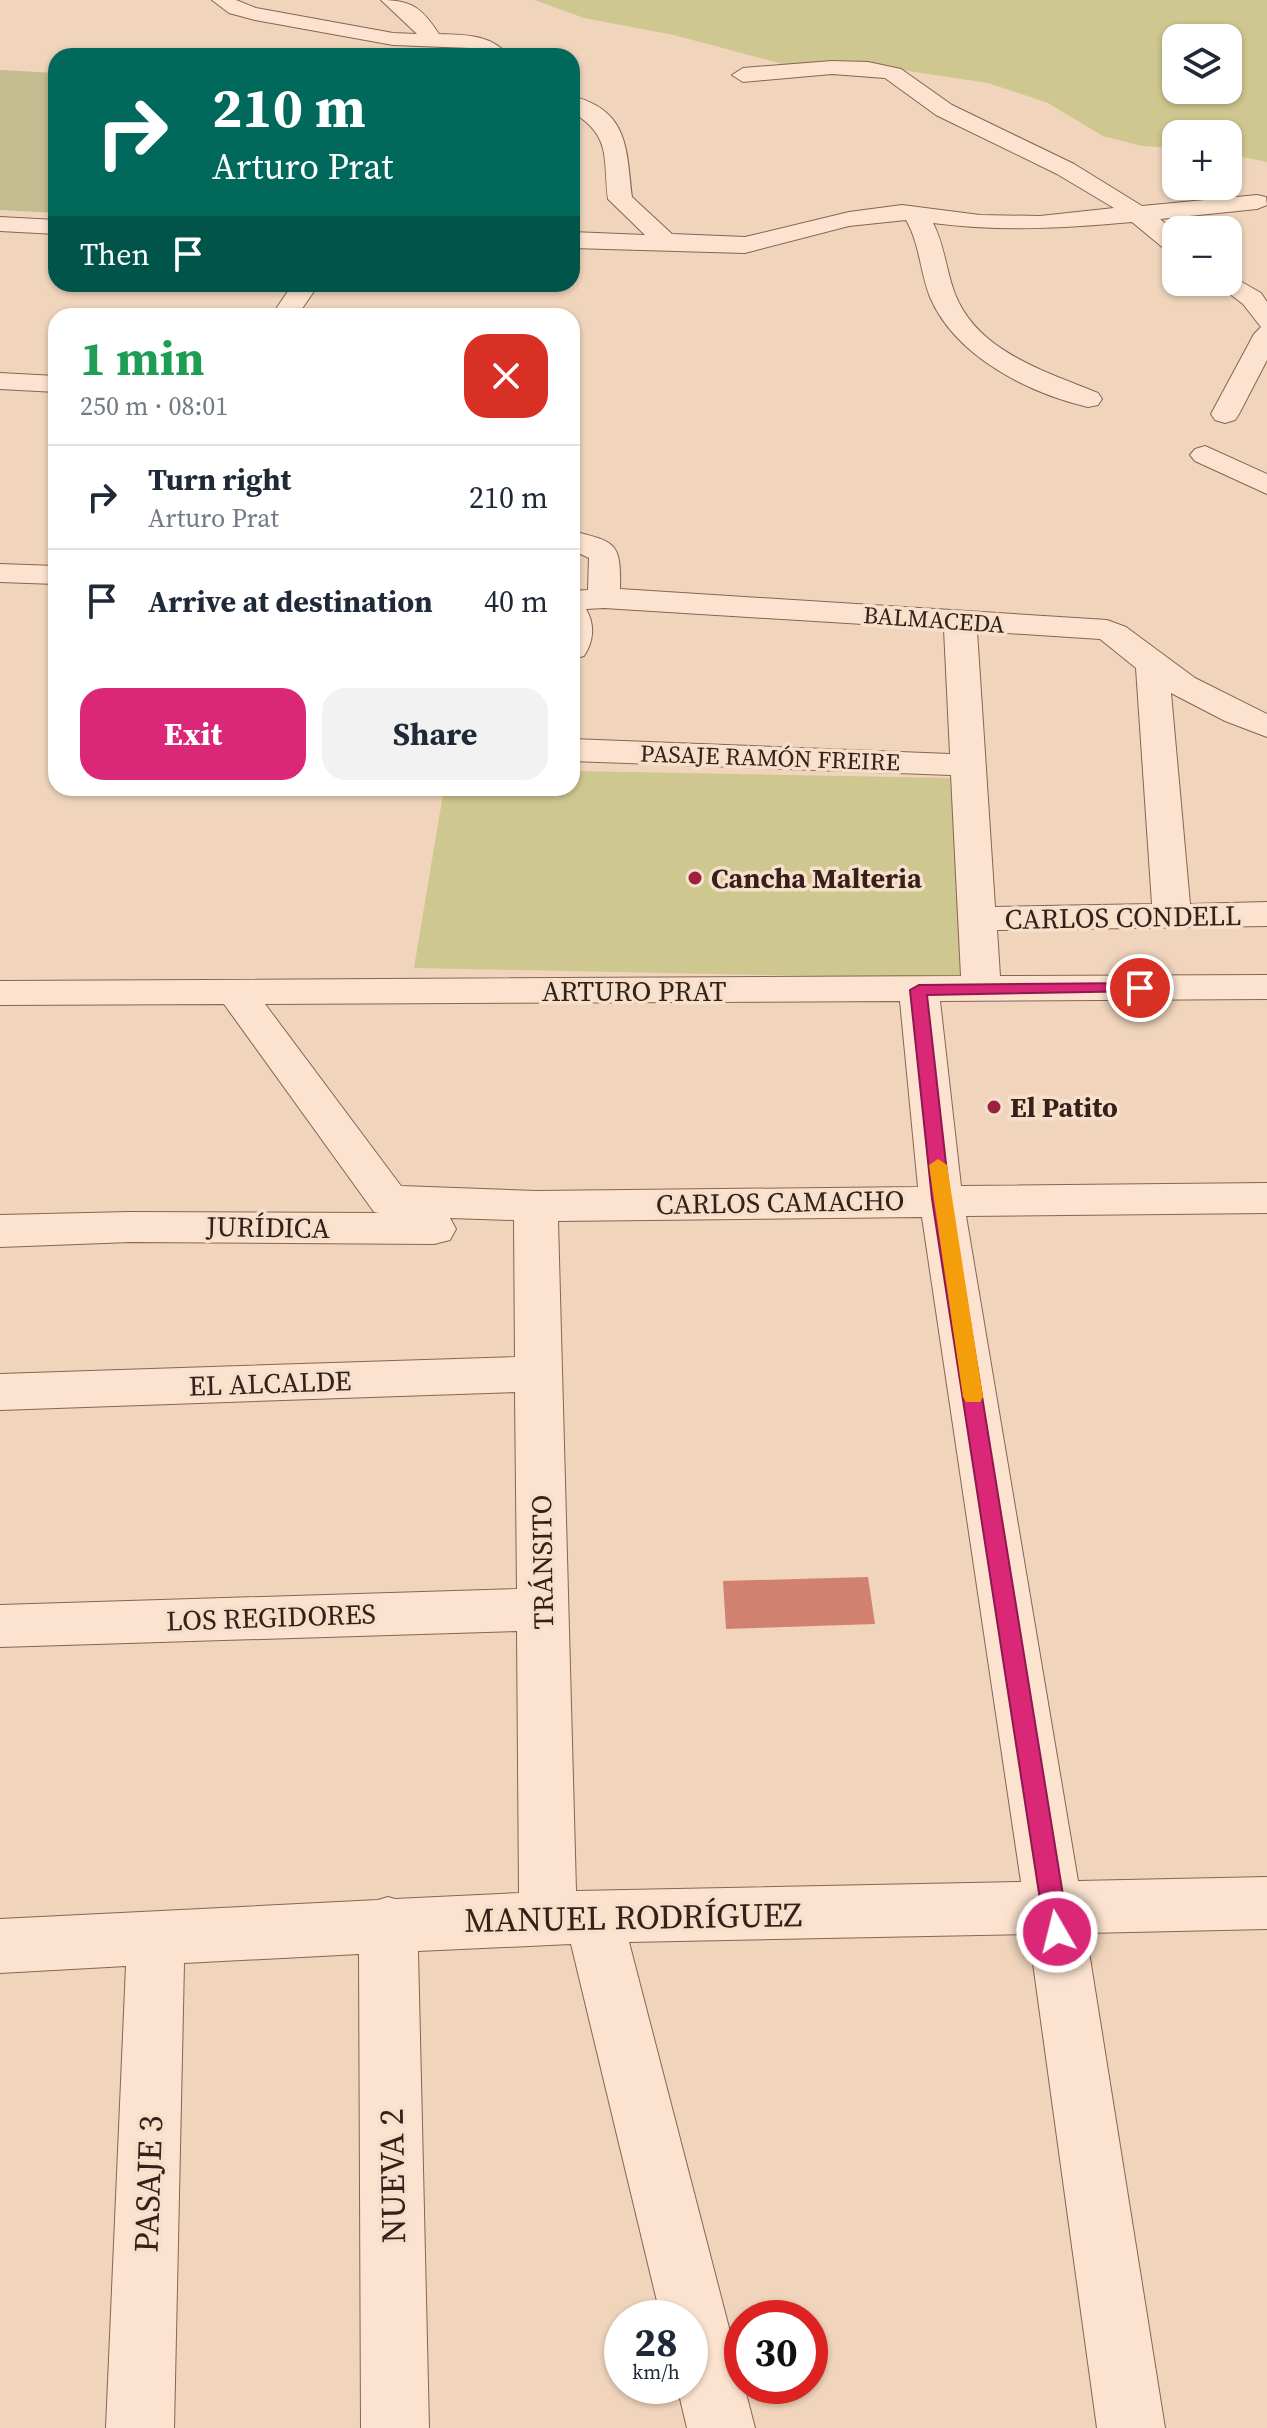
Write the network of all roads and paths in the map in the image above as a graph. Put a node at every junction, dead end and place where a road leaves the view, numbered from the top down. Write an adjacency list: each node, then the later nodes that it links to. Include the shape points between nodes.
1 (222, 0): 3 (street, via 255,14 393,39)
2 (391, 0): 3 (street, via 413,13)
3 (431, 40): 4 (street)
4 (488, 48)
5 (743, 75): 9 (street, via 856,68 901,75 942,109 1024,146)
6 (580, 108): 14 (street, via 612,135 620,199 662,236)
7 (1257, 202): 9 (street)
8 (914, 213): 9 (street, via 1019,223); 14 (street, via 849,219 745,245); 22 (street, via 927,229 943,299 974,344)
9 (1140, 213): 12 (street)
10 (0, 224): 11 (street)
11 (48, 227)
12 (1162, 233)
13 (580, 240): 14 (street)
14 (659, 241)
15 (1255, 273): 16 (street)
16 (1242, 278)
17 (1242, 292): 18 (street)
18 (1267, 321)
19 (1267, 334): 23 (street)
20 (0, 381): 21 (street)
21 (48, 384)
22 (1088, 399)
23 (1225, 414)
24 (1205, 455): 25 (street)
25 (1267, 485)
26 (580, 543): 29 (street, via 605,555)
27 (0, 573): 28 (street)
28 (48, 575)
29 (588, 600): 30 (street, BALMACEDA)
30 (960, 622): 31 (street, BALMACEDA, via 1107,630 1126,639); 34 (street)
31 (1152, 665): 32 (street, BALMACEDA, via 1207,702); 36 (street)
32 (1267, 727)
33 (580, 750): 34 (street, PASAJE RAMÓN FREIRE)
34 (968, 765): 37 (street)
35 (1267, 914): 36 (street, CARLOS CONDELL)
36 (1172, 916): 37 (street, CARLOS CONDELL)
37 (979, 919): 39 (street)
38 (1267, 987): 39 (street, ARTURO PRAT)
39 (981, 989): 40 (street, ARTURO PRAT)
40 (919, 990): 41 (street, ARTURO PRAT); 44 (street)
41 (235, 992): 42 (street, ARTURO PRAT); 45 (street, CARLOS CAMACHO, via 389,1201)
42 (0, 993)
43 (1267, 1198): 44 (street, CARLOS CAMACHO)
44 (941, 1199): 45 (street, CARLOS CAMACHO); 52 (street)
45 (536, 1218): 46 (street, JURÍDICA); 47 (street, TRÁNSITO)
46 (0, 1231)
47 (539, 1374): 48 (street, EL ALCALDE); 49 (street, TRÁNSITO)
48 (0, 1392)
49 (543, 1609): 50 (street, LOS REGIDORES); 53 (street, TRÁNSITO)
50 (0, 1626)
51 (1267, 1903): 52 (street, MANUEL RODRÍGUEZ)
52 (1053, 1910): 53 (street, MANUEL RODRÍGUEZ); 60 (street)
53 (570, 1917): 54 (street, MANUEL RODRÍGUEZ); 59 (street, TRÁNSITO)
54 (388, 1923): 55 (street, MANUEL RODRÍGUEZ); 58 (street, NUEVA 2)
55 (156, 1939): 56 (street, MANUEL RODRÍGUEZ); 57 (street, PASAJE 3)
56 (0, 1946)
57 (140, 2428)
58 (395, 2428)
59 (721, 2428)
60 (1131, 2428)

